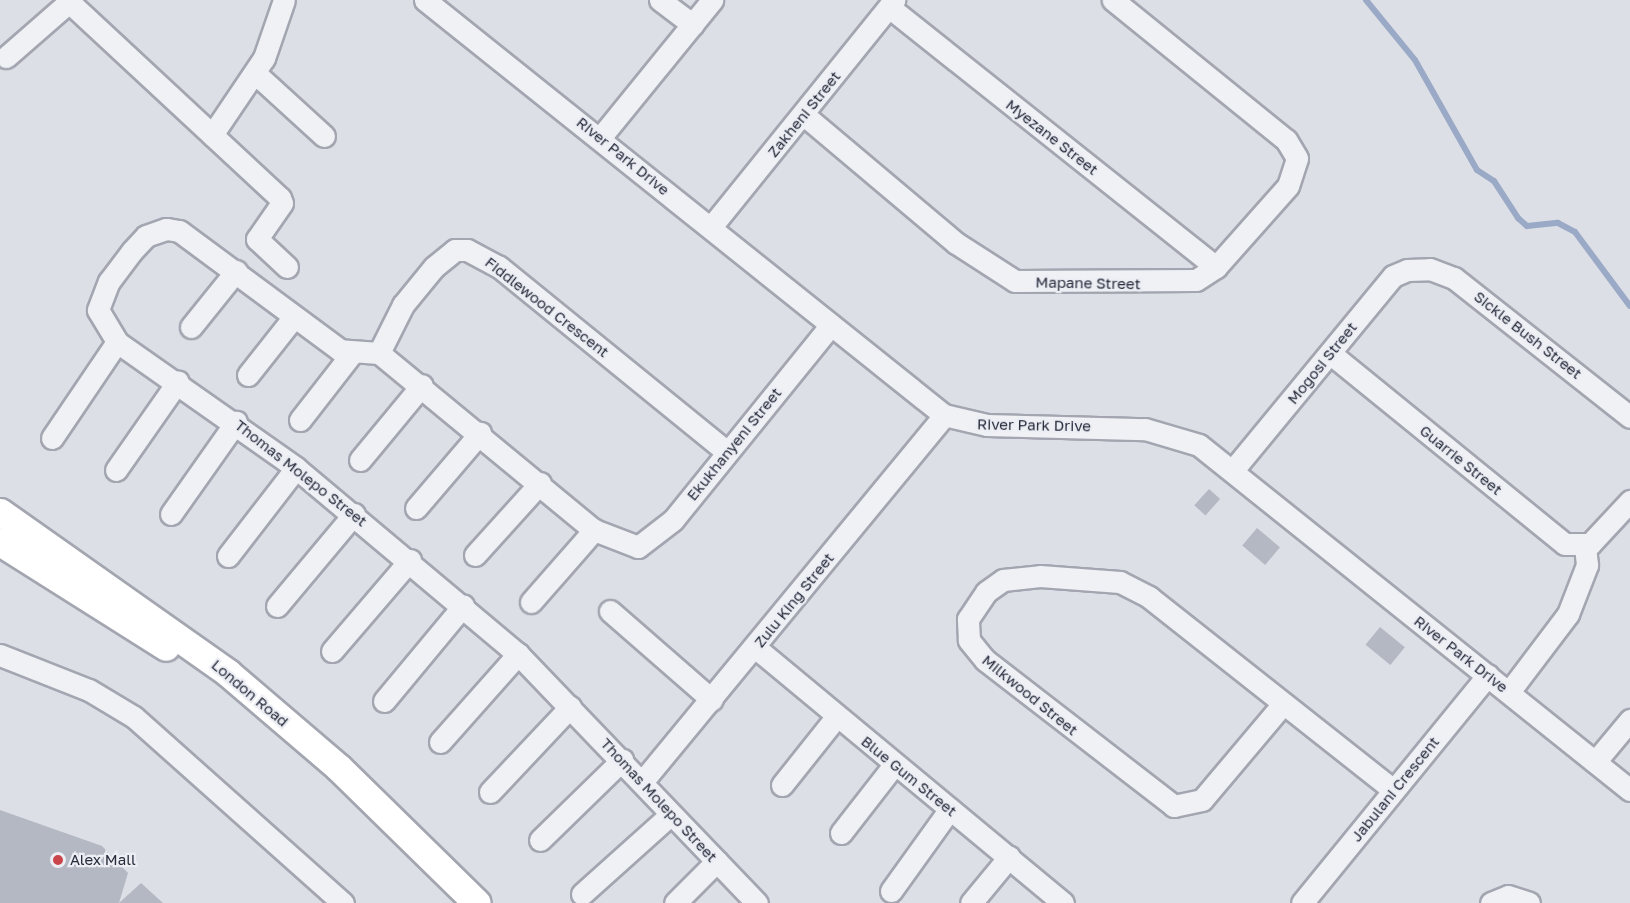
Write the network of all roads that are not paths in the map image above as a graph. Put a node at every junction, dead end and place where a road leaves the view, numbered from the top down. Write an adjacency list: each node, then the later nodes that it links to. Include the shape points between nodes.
1 (284, 0): 10 (street)
2 (425, 0): 14 (street, River Park Drive)
3 (660, 0): 8 (street)
4 (712, 0): 8 (street)
5 (1113, 0): 17 (street, Mapane Street, via 1286,140 1297,158 1293,178)
6 (68, 1): 9 (street); 12 (street)
7 (892, 4): 11 (street, Zakheni Street); 17 (street, Myezane Street)
8 (693, 25): 14 (street)
9 (6, 57)
10 (256, 74): 12 (street); 13 (street)
11 (804, 115): 15 (street, Zakheni Street); 17 (street, Mapane Street, via 956,243 1015,280 1180,284)
12 (212, 135): 16 (street, via 280,198 282,203 257,239)
13 (324, 136)
14 (600, 138): 15 (street, River Park Drive)
15 (711, 227): 21 (street, River Park Drive)
16 (287, 267)
17 (1216, 267)
18 (1419, 269): 26 (street, Mogosi Street, via 1393,276); 31 (street, Sickle Bush Street, via 1454,278)
19 (236, 271): 20 (street, Thomas Molepo Street); 22 (street); 23 (street, Thomas Molepo Street, via 179,231 156,230 132,251 100,300 100,322)
20 (293, 318): 24 (street, Thomas Molepo Street, via 340,350); 27 (street)
21 (831, 325): 30 (street, River Park Drive); 36 (street, Ekukhanyeni Street)
22 (191, 327)
23 (117, 342): 28 (street, Thomas Molepo Street); 35 (street)
24 (353, 352): 25 (street, Thomas Molepo Street); 32 (street)
25 (379, 352): 29 (street); 36 (street, Fiddlewood Crescent, via 403,305 434,267 454,250 467,250 499,267)
26 (1331, 354): 40 (street, Mogosi Street); 49 (street, Guarrie Street, via 1556,537)
27 (248, 375)
28 (178, 381): 33 (street, Thomas Molepo Street); 39 (street)
29 (422, 385): 34 (street); 37 (street)
30 (944, 415): 40 (street, River Park Drive, via 987,425 1164,431 1199,445); 57 (street, Zulu King Street)
31 (1630, 417)
32 (300, 420)
33 (236, 422): 38 (street, Thomas Molepo Street); 45 (street)
34 (480, 433): 41 (street); 43 (street)
35 (52, 438)
36 (727, 452): 47 (street, Ekukhanyeni Street, via 660,534 638,547 626,546)
37 (360, 460)
38 (296, 468): 46 (street, Thomas Molepo Street); 51 (street)
39 (116, 470)
40 (1233, 470): 61 (street, River Park Drive)
41 (540, 483): 47 (street); 50 (street)
42 (1630, 501): 49 (street)
43 (416, 508)
44 (0, 512): 89 (main road, London Road, via 228,673 338,767)
45 (171, 514)
46 (354, 514): 52 (street, Thomas Molepo Street); 54 (street)
47 (594, 530): 53 (street)
48 (0, 542): 88 (main road, London Road, via 162,644 239,700 356,798)
49 (1591, 543): 62 (street, via 1568,614)
50 (475, 555)
51 (228, 556)
52 (410, 560): 55 (street, Thomas Molepo Street); 58 (street)
53 (531, 602)
54 (277, 606)
55 (463, 606): 59 (street, Thomas Molepo Street); 64 (street)
56 (610, 610): 63 (street)
57 (756, 648): 63 (street, Zulu King Street); 67 (street, Blue Gum Street)
58 (332, 651)
59 (518, 654): 66 (street, Thomas Molepo Street); 69 (street)
60 (0, 655): 87 (street, via 89,690 134,717)
61 (1488, 675): 62 (street, River Park Drive); 75 (street, Jabulani Crescent)
62 (1509, 692): 71 (street, River Park Drive)
63 (712, 700): 73 (street, Zulu King Street)
64 (384, 701)
65 (1282, 705): 65 (street, Milkwood Street, via 1149,597 1120,582 1040,576 1003,580 986,592 968,619 967,635 985,660 1174,806 1202,800); 75 (street, Milkwood Street)
66 (570, 707): 70 (street, Thomas Molepo Street); 77 (street)
67 (836, 717): 72 (street, Blue Gum Street); 74 (street)
68 (1630, 720): 71 (street)
69 (440, 742)
70 (622, 760): 73 (street, Thomas Molepo Street); 81 (street)
71 (1595, 762): 76 (street, River Park Drive)
72 (894, 765): 78 (street, Blue Gum Street); 80 (street)
73 (642, 782): 79 (street, Thomas Molepo Street)
74 (782, 785)
75 (1394, 790): 94 (street, Jabulani Crescent)
76 (1630, 790)
77 (490, 792)
78 (950, 809): 82 (street, Blue Gum Street); 84 (street)
79 (670, 815): 83 (street, Thomas Molepo Street); 85 (street)
80 (841, 833)
81 (540, 840)
82 (1008, 857): 92 (street); 93 (street, Blue Gum Street)
83 (717, 861): 90 (street); 91 (street, Thomas Molepo Street)
84 (891, 891)
85 (582, 894)
86 (1499, 900): 95 (street)
87 (343, 903)
88 (460, 903)
89 (477, 903)
90 (675, 903)
91 (757, 903)
92 (971, 903)
93 (1063, 903)
94 (1302, 903)
95 (1529, 903)

